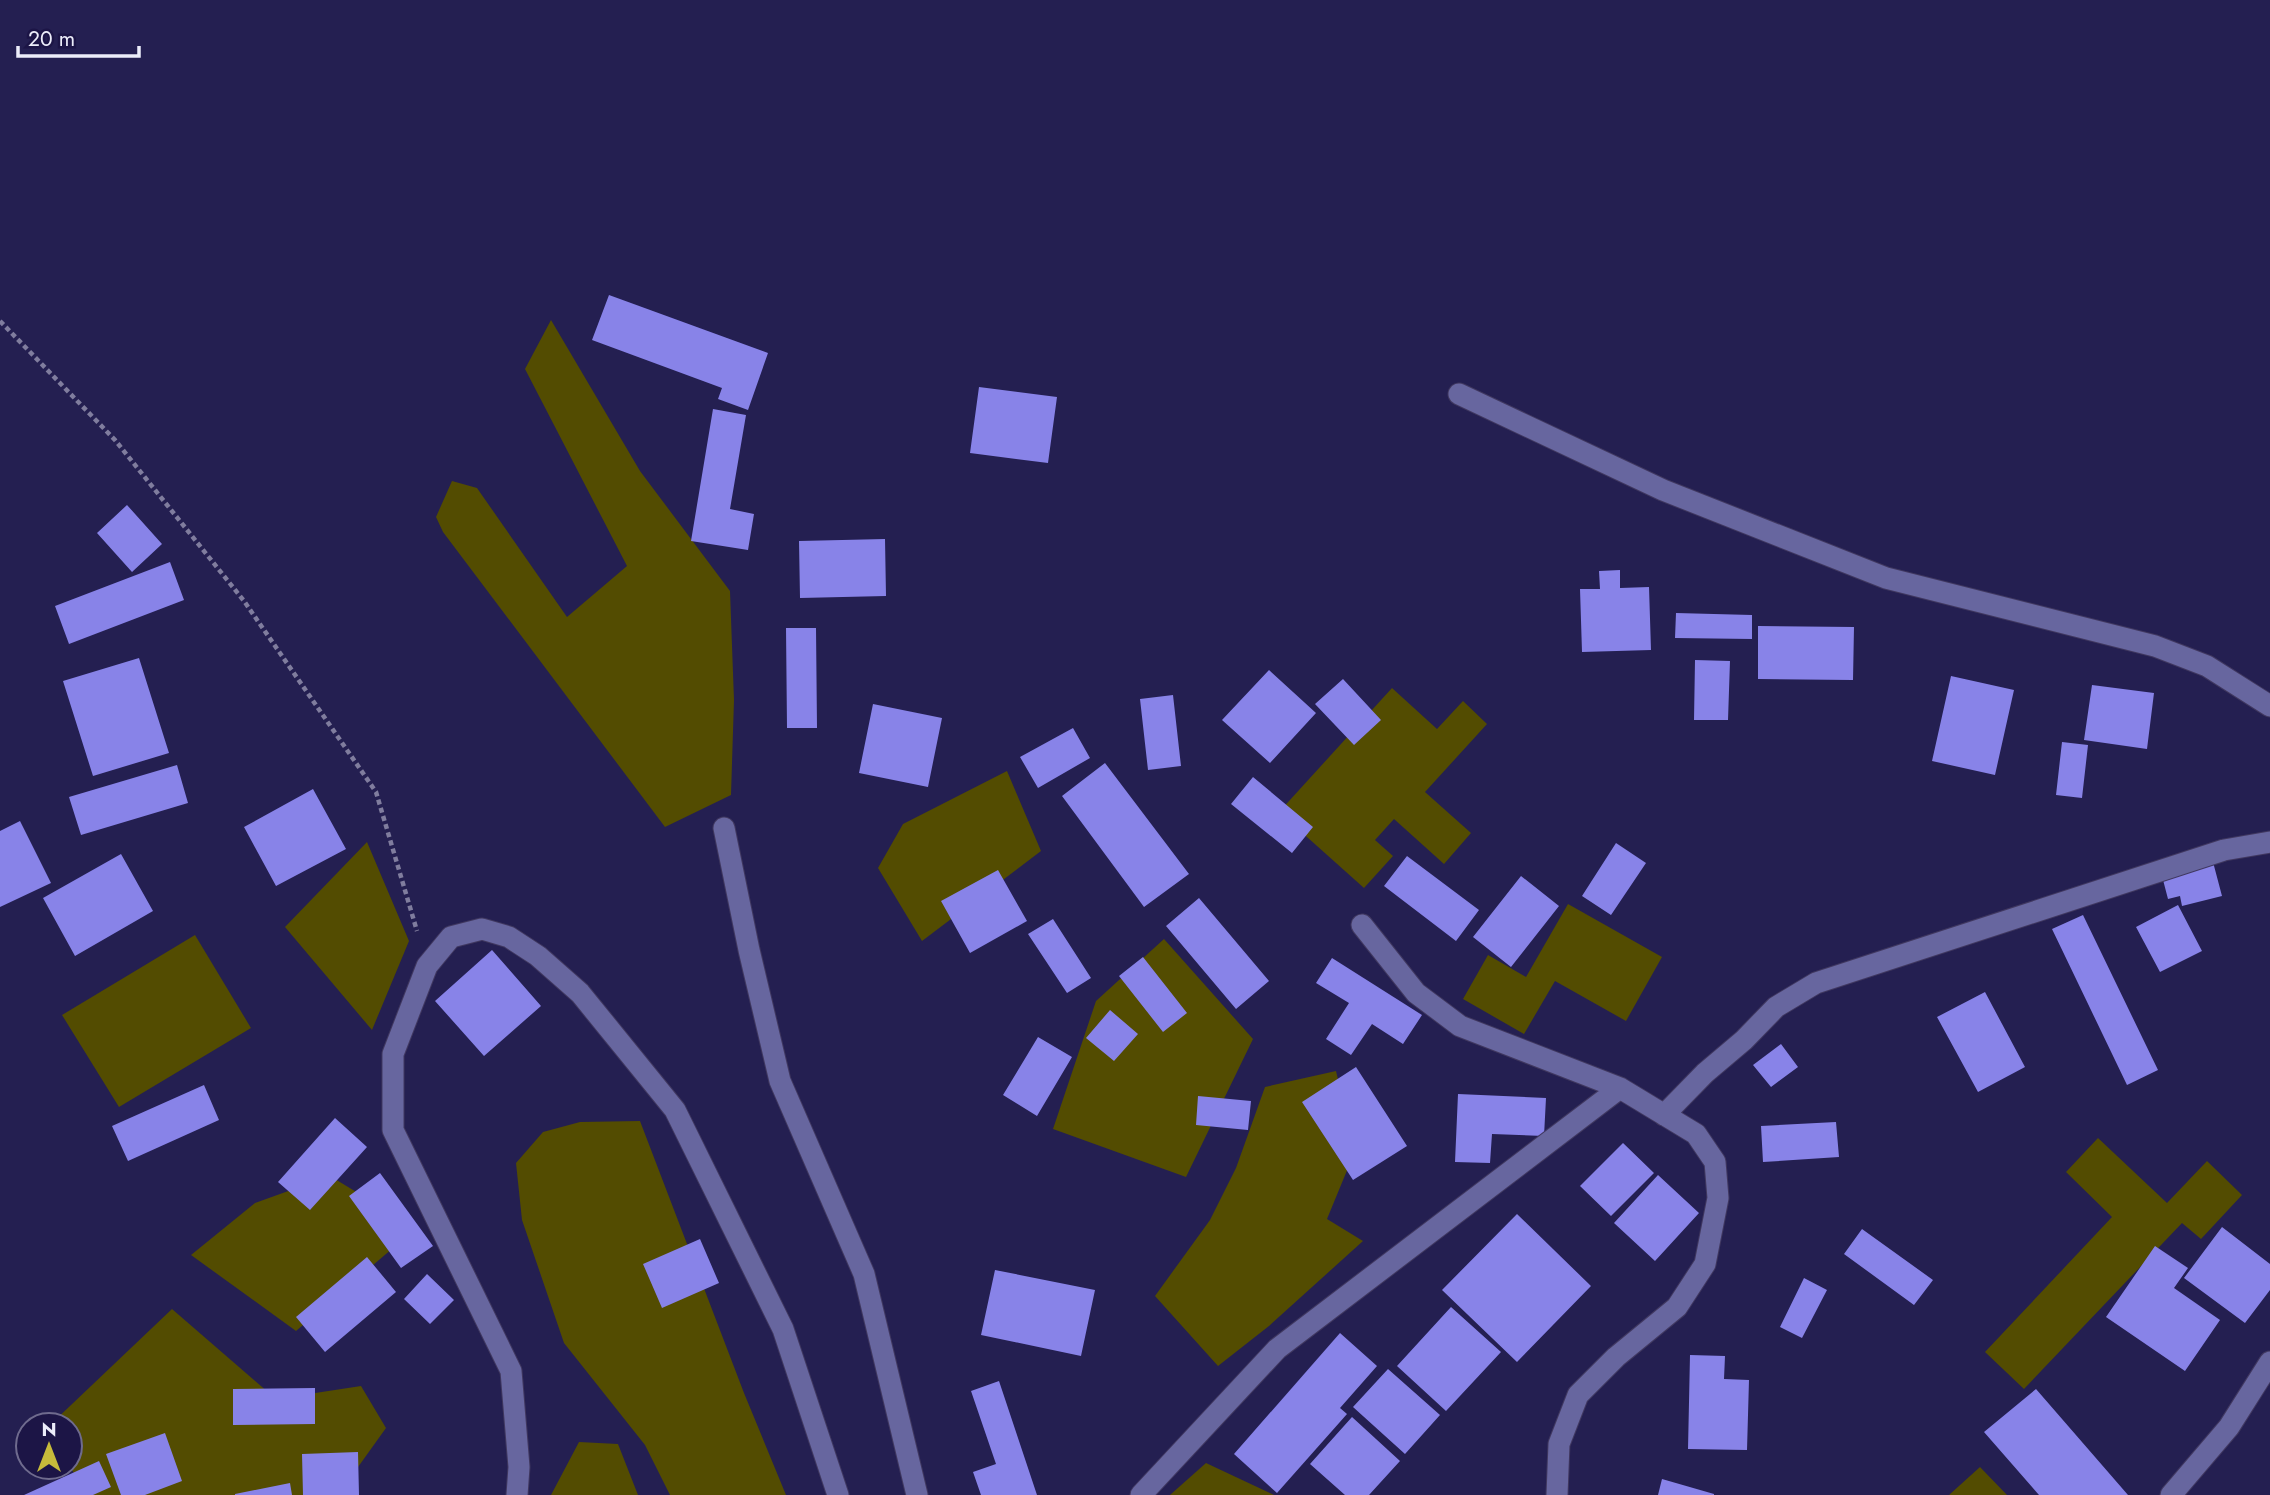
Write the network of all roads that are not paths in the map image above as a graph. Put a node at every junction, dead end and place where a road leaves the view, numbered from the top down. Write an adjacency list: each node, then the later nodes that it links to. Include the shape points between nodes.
1 (1459, 394): 2 (lane, via 1662,490 1886,578 2155,646 2207,666)
2 (2270, 706)
3 (724, 828): 11 (lane, via 780,1081 864,1274)
4 (2270, 842): 7 (lane, via 2224,850 1816,983 1776,1007)
5 (1362, 925): 6 (lane, via 1416,993 1460,1026)
6 (1620, 1088): 7 (lane); 12 (lane, via 1277,1349)
7 (1664, 1115): 13 (lane, via 1696,1135 1715,1162 1718,1198 1705,1264 1677,1307 1578,1395 1559,1444)
8 (2270, 1362): 14 (lane, via 2229,1427)
9 (517, 1495): 10 (lane, via 511,1371 393,1130 393,1054 427,966 451,937 482,929 509,937 580,993 675,1110 783,1329)
10 (838, 1495)
11 (917, 1495)
12 (1141, 1495)
13 (1557, 1495)
14 (2171, 1495)

